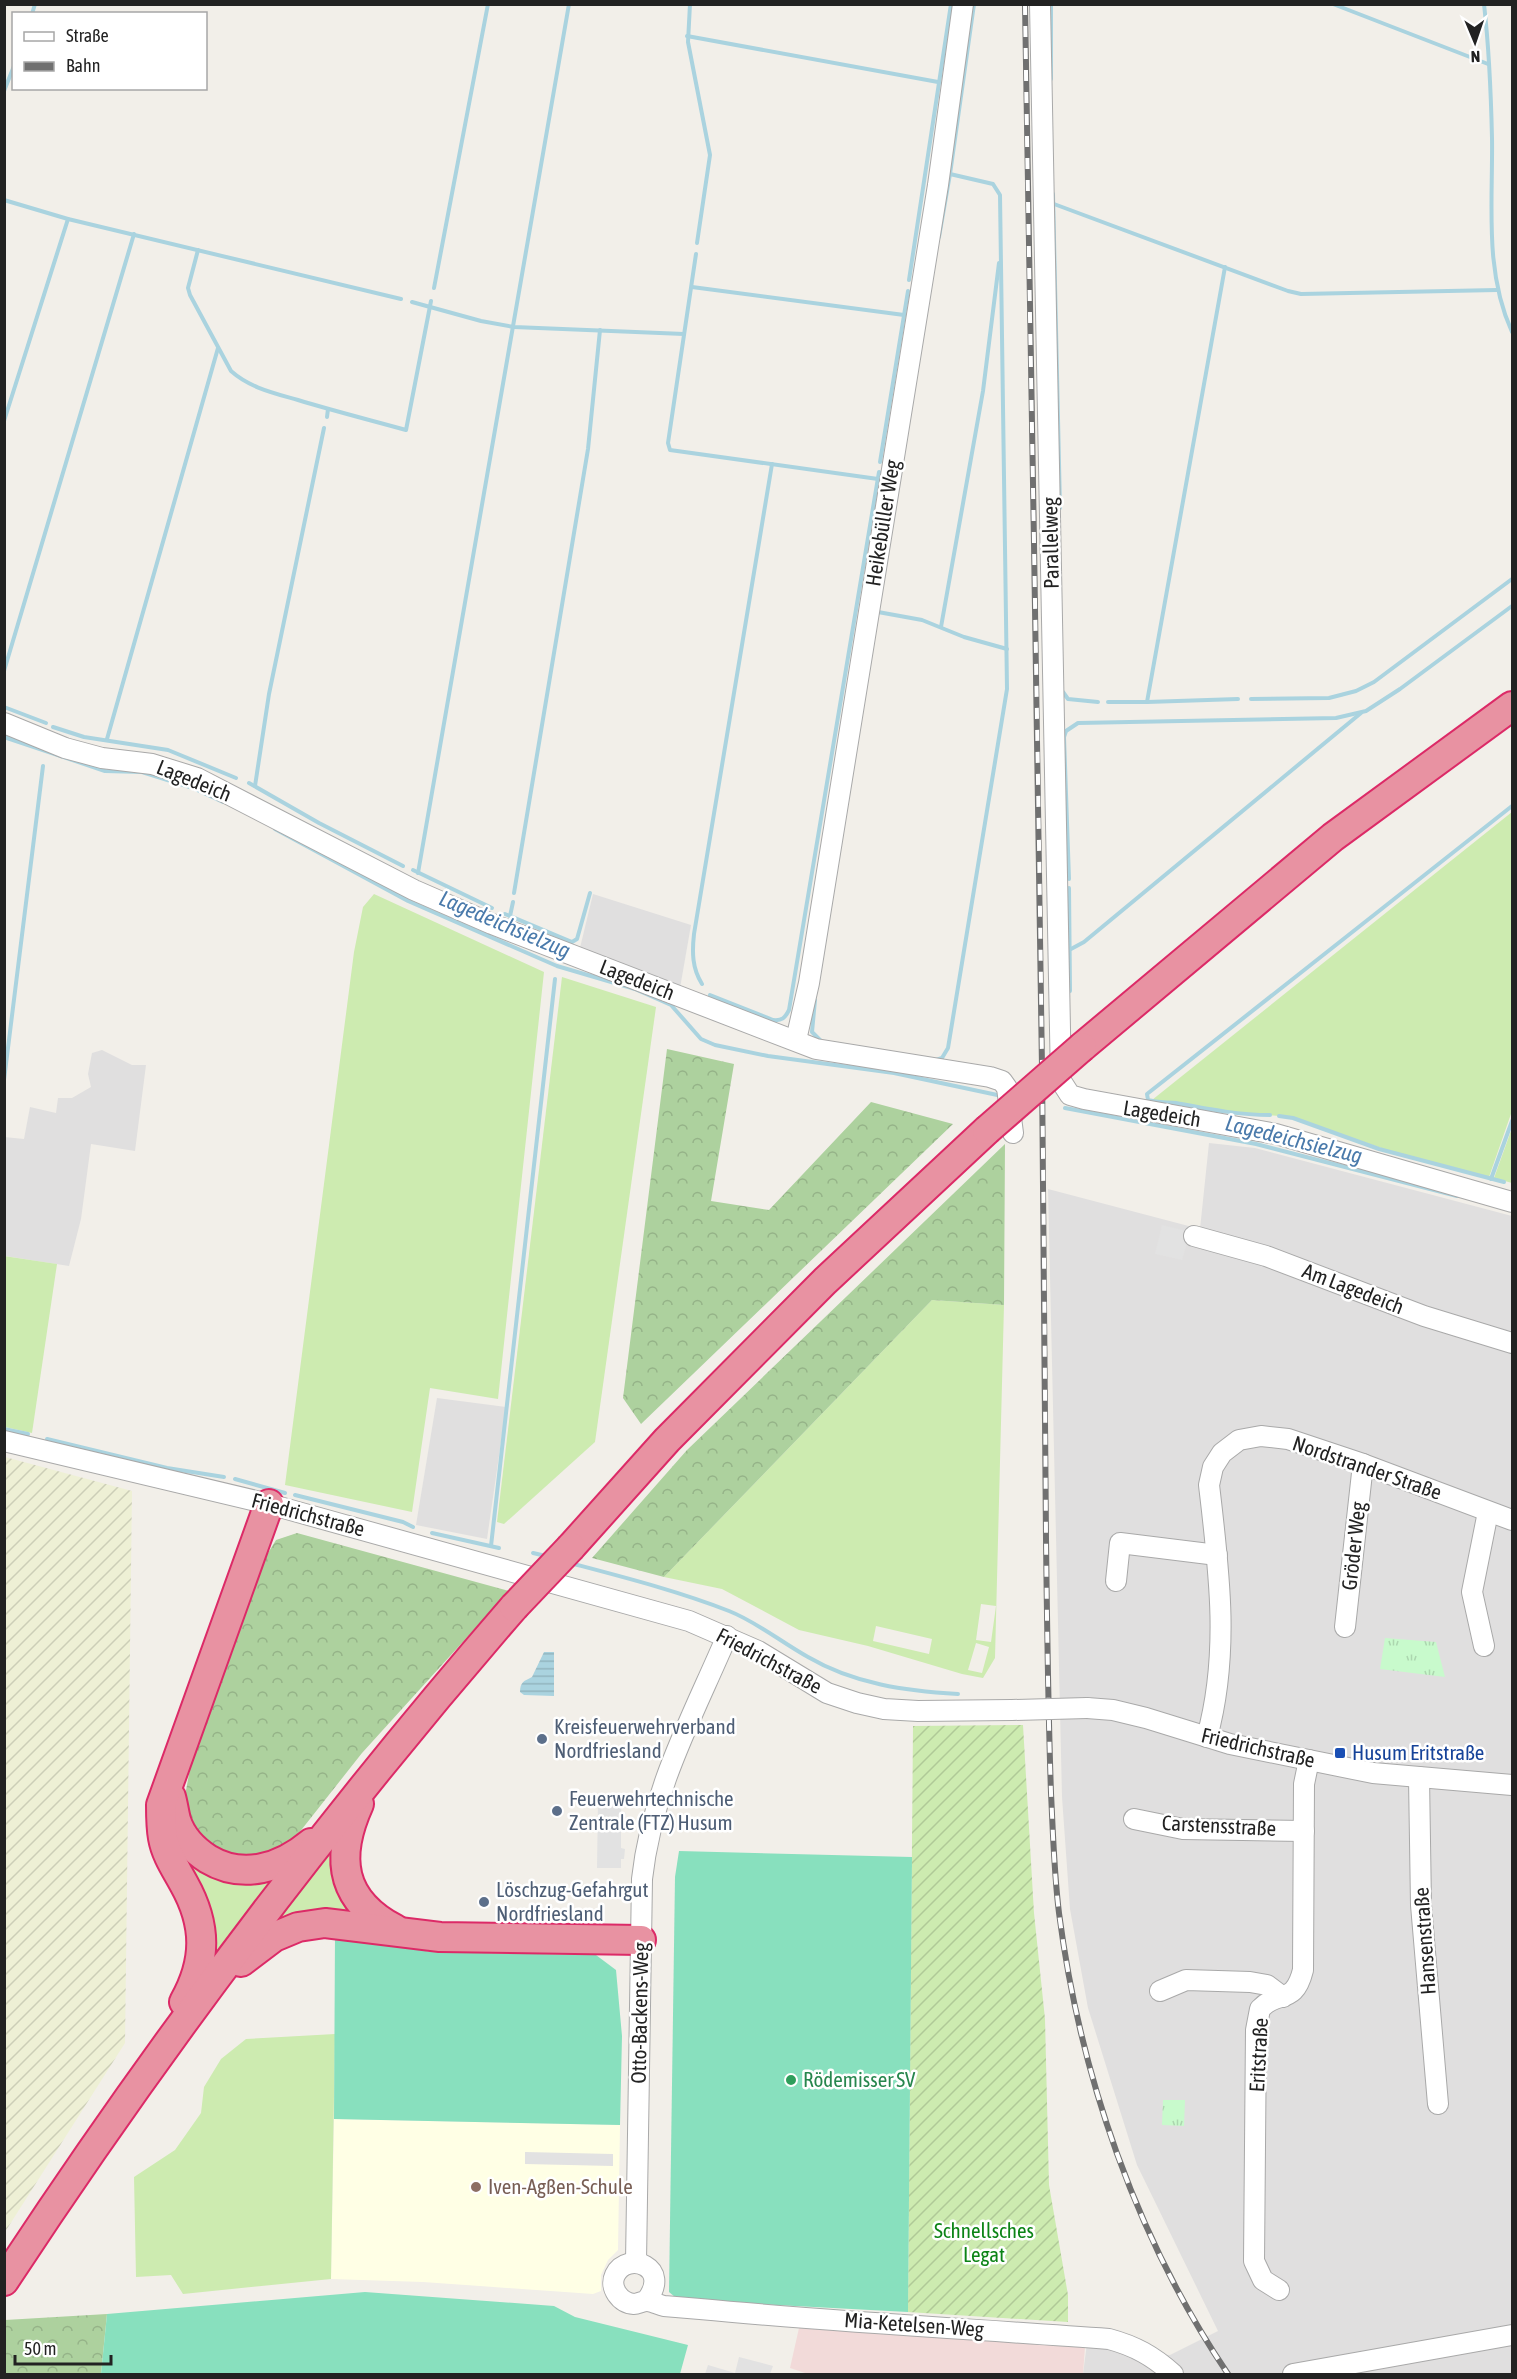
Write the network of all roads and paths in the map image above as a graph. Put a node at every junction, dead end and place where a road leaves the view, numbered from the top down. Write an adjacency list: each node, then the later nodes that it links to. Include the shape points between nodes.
1 (963, 4): 5 (street, Heikebüller Weg, via 936,196 809,983)
2 (1040, 4): 6 (street, Parallelweg)
3 (1512, 705): 7 (highway, bridge, via 1333,837 1082,1047)
4 (4, 723): 5 (street, Lagedeich, via 64,748 102,758 152,764 197,778 414,890 492,924)
5 (796, 1040): 7 (street, Lagedeich, via 833,1052 1002,1082 1009,1097)
6 (1061, 1081): 8 (street, Lagedeich, via 1070,1095 1084,1099 1276,1134)
7 (1000, 1131): 23 (highway, bridge, via 817,1289 667,1440 514,1607)
8 (1512, 1202)
9 (1194, 1236): 10 (street, Am Lagedeich, via 1266,1256 1424,1316)
10 (1512, 1343)
11 (4, 1441): 13 (street, Friedrichstraße)
12 (1363, 1464): 14 (street, Nordstrander Straße); 16 (street, Nordstrander Straße, via 1288,1439 1261,1436 1239,1440 1222,1453 1213,1467 1209,1485); 18 (street, Gröder Weg)
13 (269, 1504): 19 (street, Friedrichstraße, via 689,1621); 25 (highway)
14 (1488, 1512): 15 (street, Nordstrander Straße); 20 (street, via 1472,1592)
15 (1512, 1520)
16 (1217, 1555): 17 (street, via 1120,1543); 21 (street, via 1222,1649)
17 (1116, 1581)
18 (1345, 1627)
19 (727, 1636): 21 (street, Friedrichstraße, bridge, via 828,1692 884,1709 1113,1710); 31 (street, Otto-Backens-Weg, via 664,1780 653,1815 642,1879)
20 (1484, 1646)
21 (1207, 1737): 22 (street, Friedrichstraße)
22 (1309, 1760): 24 (street, Friedrichstraße); 29 (street, Eritstraße, via 1304,1784)
23 (372, 1777): 28 (highway); 30 (highway, via 350,1825 345,1854 348,1878 357,1900 380,1921)
24 (1419, 1778): 26 (street, Friedrichstraße); 36 (street, Hansenstraße, via 1421,1905)
25 (168, 1781): 28 (highway, via 176,1821 186,1840 222,1867 248,1871 272,1867 297,1854); 35 (highway, via 161,1805 163,1838 199,1918 203,1945 190,1990)
26 (1512, 1785)
27 (1134, 1819): 29 (street, Carstensstraße, via 1183,1829)
28 (333, 1824): 33 (highway)
29 (1304, 1831): 34 (street, Eritstraße, via 1303,1970 1296,1989)
30 (405, 1934): 31 (highway); 33 (highway, via 325,1923 298,1927 250,1953)
31 (641, 1940): 37 (street, Otto-Backens-Weg)
32 (1160, 1991): 34 (street, via 1186,1980 1250,1982 1267,1985)
33 (203, 1996): 35 (highway)
34 (1283, 1997): 39 (street, Eritstraße, via 1260,2009 1256,2030 1254,2261 1263,2280)
35 (141, 2079): 38 (highway)
36 (1438, 2103)
37 (636, 2262): 40 (street, via 647,2266 655,2279 654,2291); 40 (street, Mia-Ketelsen-Weg, via 622,2265 614,2276 614,2290 623,2301)
38 (4, 2281)
39 (1279, 2290)
40 (646, 2301): 42 (street, Mia-Ketelsen-Weg, via 713,2310 1109,2338 1136,2347)
41 (1512, 2335): 43 (street)
42 (1173, 2374)
43 (1293, 2374)

